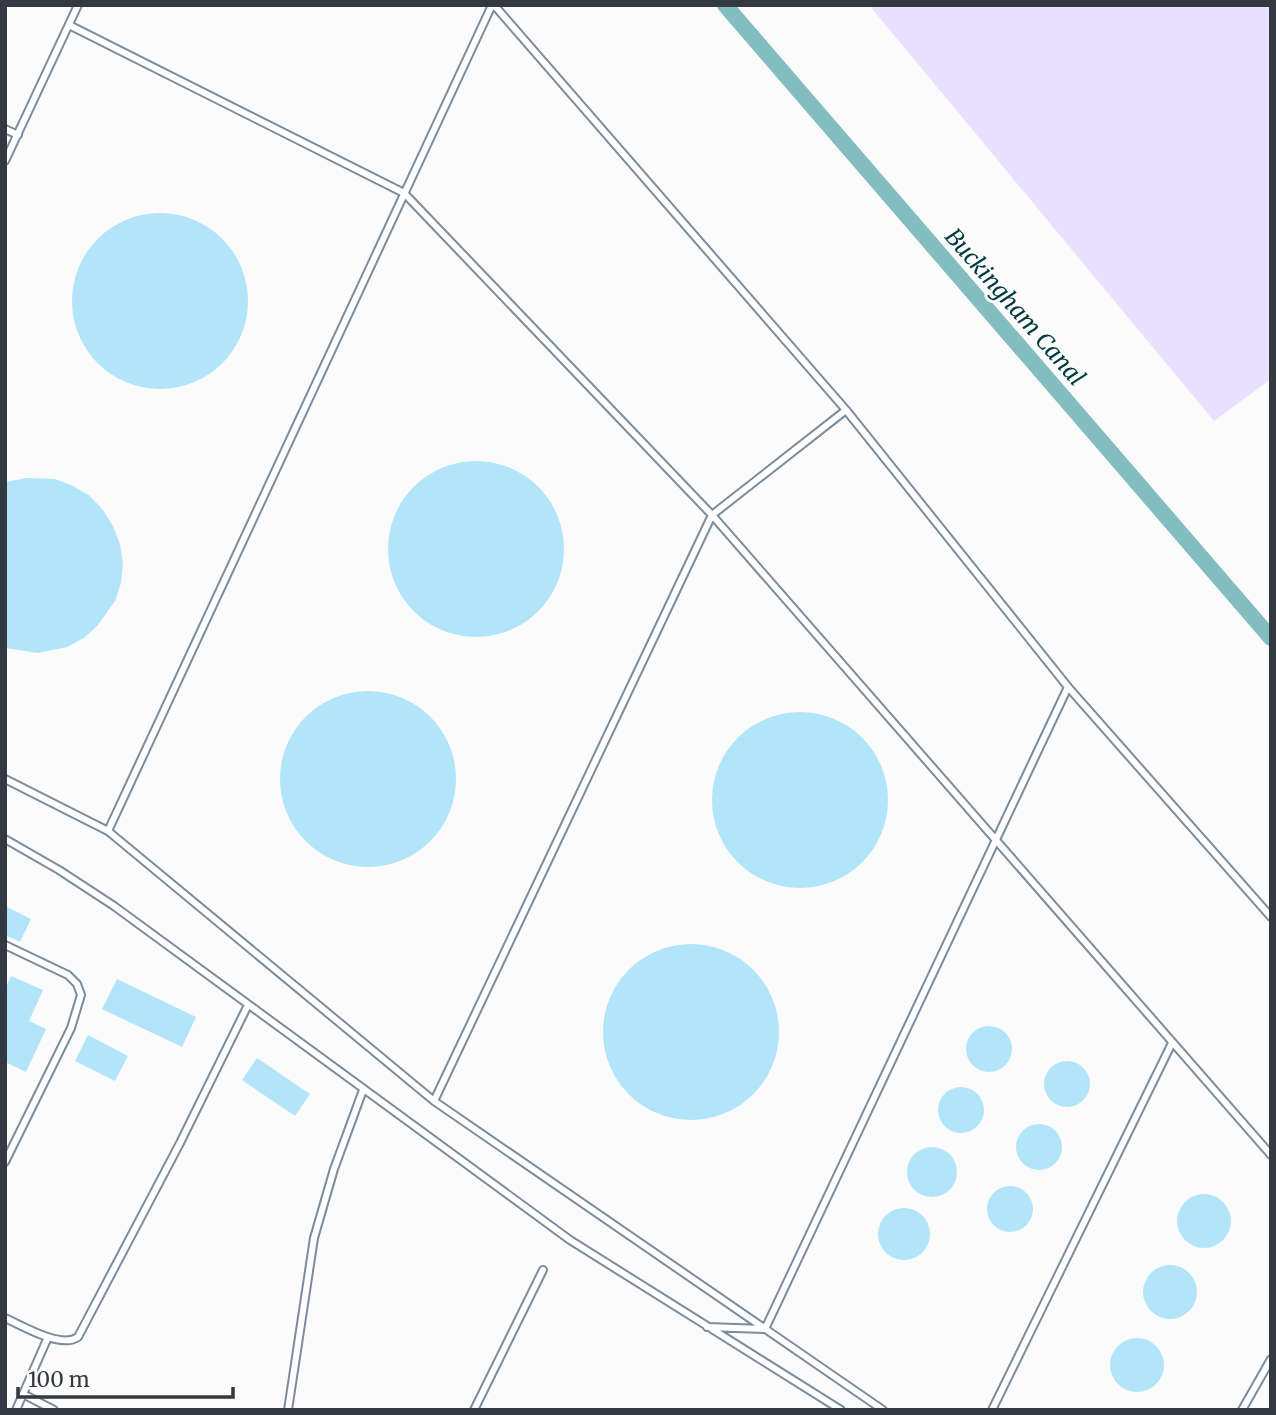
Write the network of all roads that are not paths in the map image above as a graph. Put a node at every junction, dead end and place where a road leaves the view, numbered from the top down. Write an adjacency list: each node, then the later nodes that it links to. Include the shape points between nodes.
1 (78, 5): 3 (lane)
2 (493, 5): 7 (lane); 8 (lane)
3 (69, 25): 5 (lane); 7 (lane)
4 (5, 129): 5 (lane)
5 (18, 135): 6 (lane)
6 (5, 161)
7 (404, 193): 9 (lane); 12 (lane)
8 (846, 410): 9 (lane); 10 (lane)
9 (712, 515): 14 (lane); 20 (lane)
10 (1069, 687): 14 (lane); 15 (lane)
11 (5, 779): 12 (lane)
12 (108, 831): 20 (lane)
13 (5, 839): 17 (lane, via 114,906)
14 (995, 839): 18 (lane); 26 (lane)
15 (1271, 917)
16 (5, 945): 22 (lane, via 57,967 77,984 81,995 71,1028)
17 (248, 1005): 19 (lane); 27 (lane, via 78,1337 61,1342)
18 (1172, 1043): 21 (lane); 36 (lane)
19 (363, 1090): 25 (lane, via 570,1240); 32 (lane, via 314,1238)
20 (434, 1101): 26 (lane)
21 (1271, 1155)
22 (5, 1162)
23 (543, 1270): 33 (lane)
24 (5, 1318): 27 (lane)
25 (707, 1327): 26 (lane); 34 (lane)
26 (765, 1329): 35 (lane)
27 (48, 1337): 29 (lane)
28 (1271, 1359): 37 (lane)
29 (23, 1394): 30 (lane); 31 (lane)
30 (16, 1410)
31 (54, 1410)
32 (288, 1410)
33 (474, 1410)
34 (841, 1410)
35 (883, 1410)
36 (992, 1410)
37 (1242, 1410)

